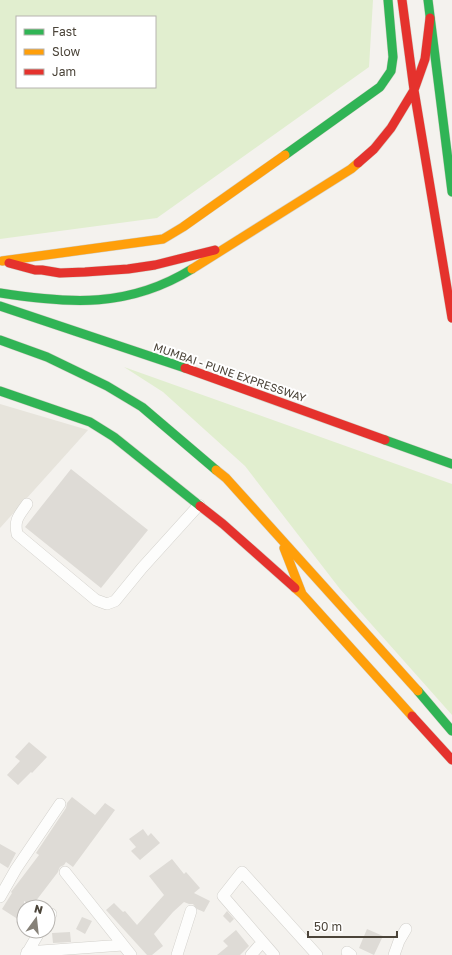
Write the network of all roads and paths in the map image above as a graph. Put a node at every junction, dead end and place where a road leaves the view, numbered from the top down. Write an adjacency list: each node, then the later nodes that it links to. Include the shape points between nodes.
1 (388, 0): 8 (main road, via 393,57 391,71 380,87 183,227 162,239)
2 (402, 0): 5 (main road)
3 (428, 0): 4 (main road)
4 (430, 18): 5 (main road, via 425,59); 6 (main road)
5 (414, 90): 7 (main road, via 391,128 374,149 351,169); 11 (main road)
6 (452, 192)
7 (227, 247): 8 (main road, via 128,269 60,273 35,270); 9 (main road, via 179,277 123,297 100,301 71,301)
8 (1, 261)
9 (0, 293)
10 (0, 306): 14 (main road, MUMBAI - PUNE EXPRESSWAY)
11 (452, 318)
12 (0, 340): 17 (main road, via 71,368 142,407 226,478)
13 (0, 391): 16 (main road, via 86,420 100,428)
14 (450, 463)
15 (27, 504): 16 (street, via 18,518 17,534 96,600 107,604 115,600)
16 (199, 505): 18 (main road)
17 (278, 535): 18 (main road); 19 (main road)
18 (302, 594): 20 (main road)
19 (452, 731)
20 (452, 760)
21 (60, 804): 23 (street)
22 (65, 872): 27 (street)
23 (0, 897)
24 (191, 911): 30 (street)
25 (406, 929): 33 (street)
26 (35, 939): 28 (street)
27 (123, 945): 28 (street); 29 (street)
28 (26, 954)
29 (131, 955)
30 (177, 955)
31 (274, 955): 32 (street, via 223,896 242,872)
32 (317, 955)
33 (394, 955)

